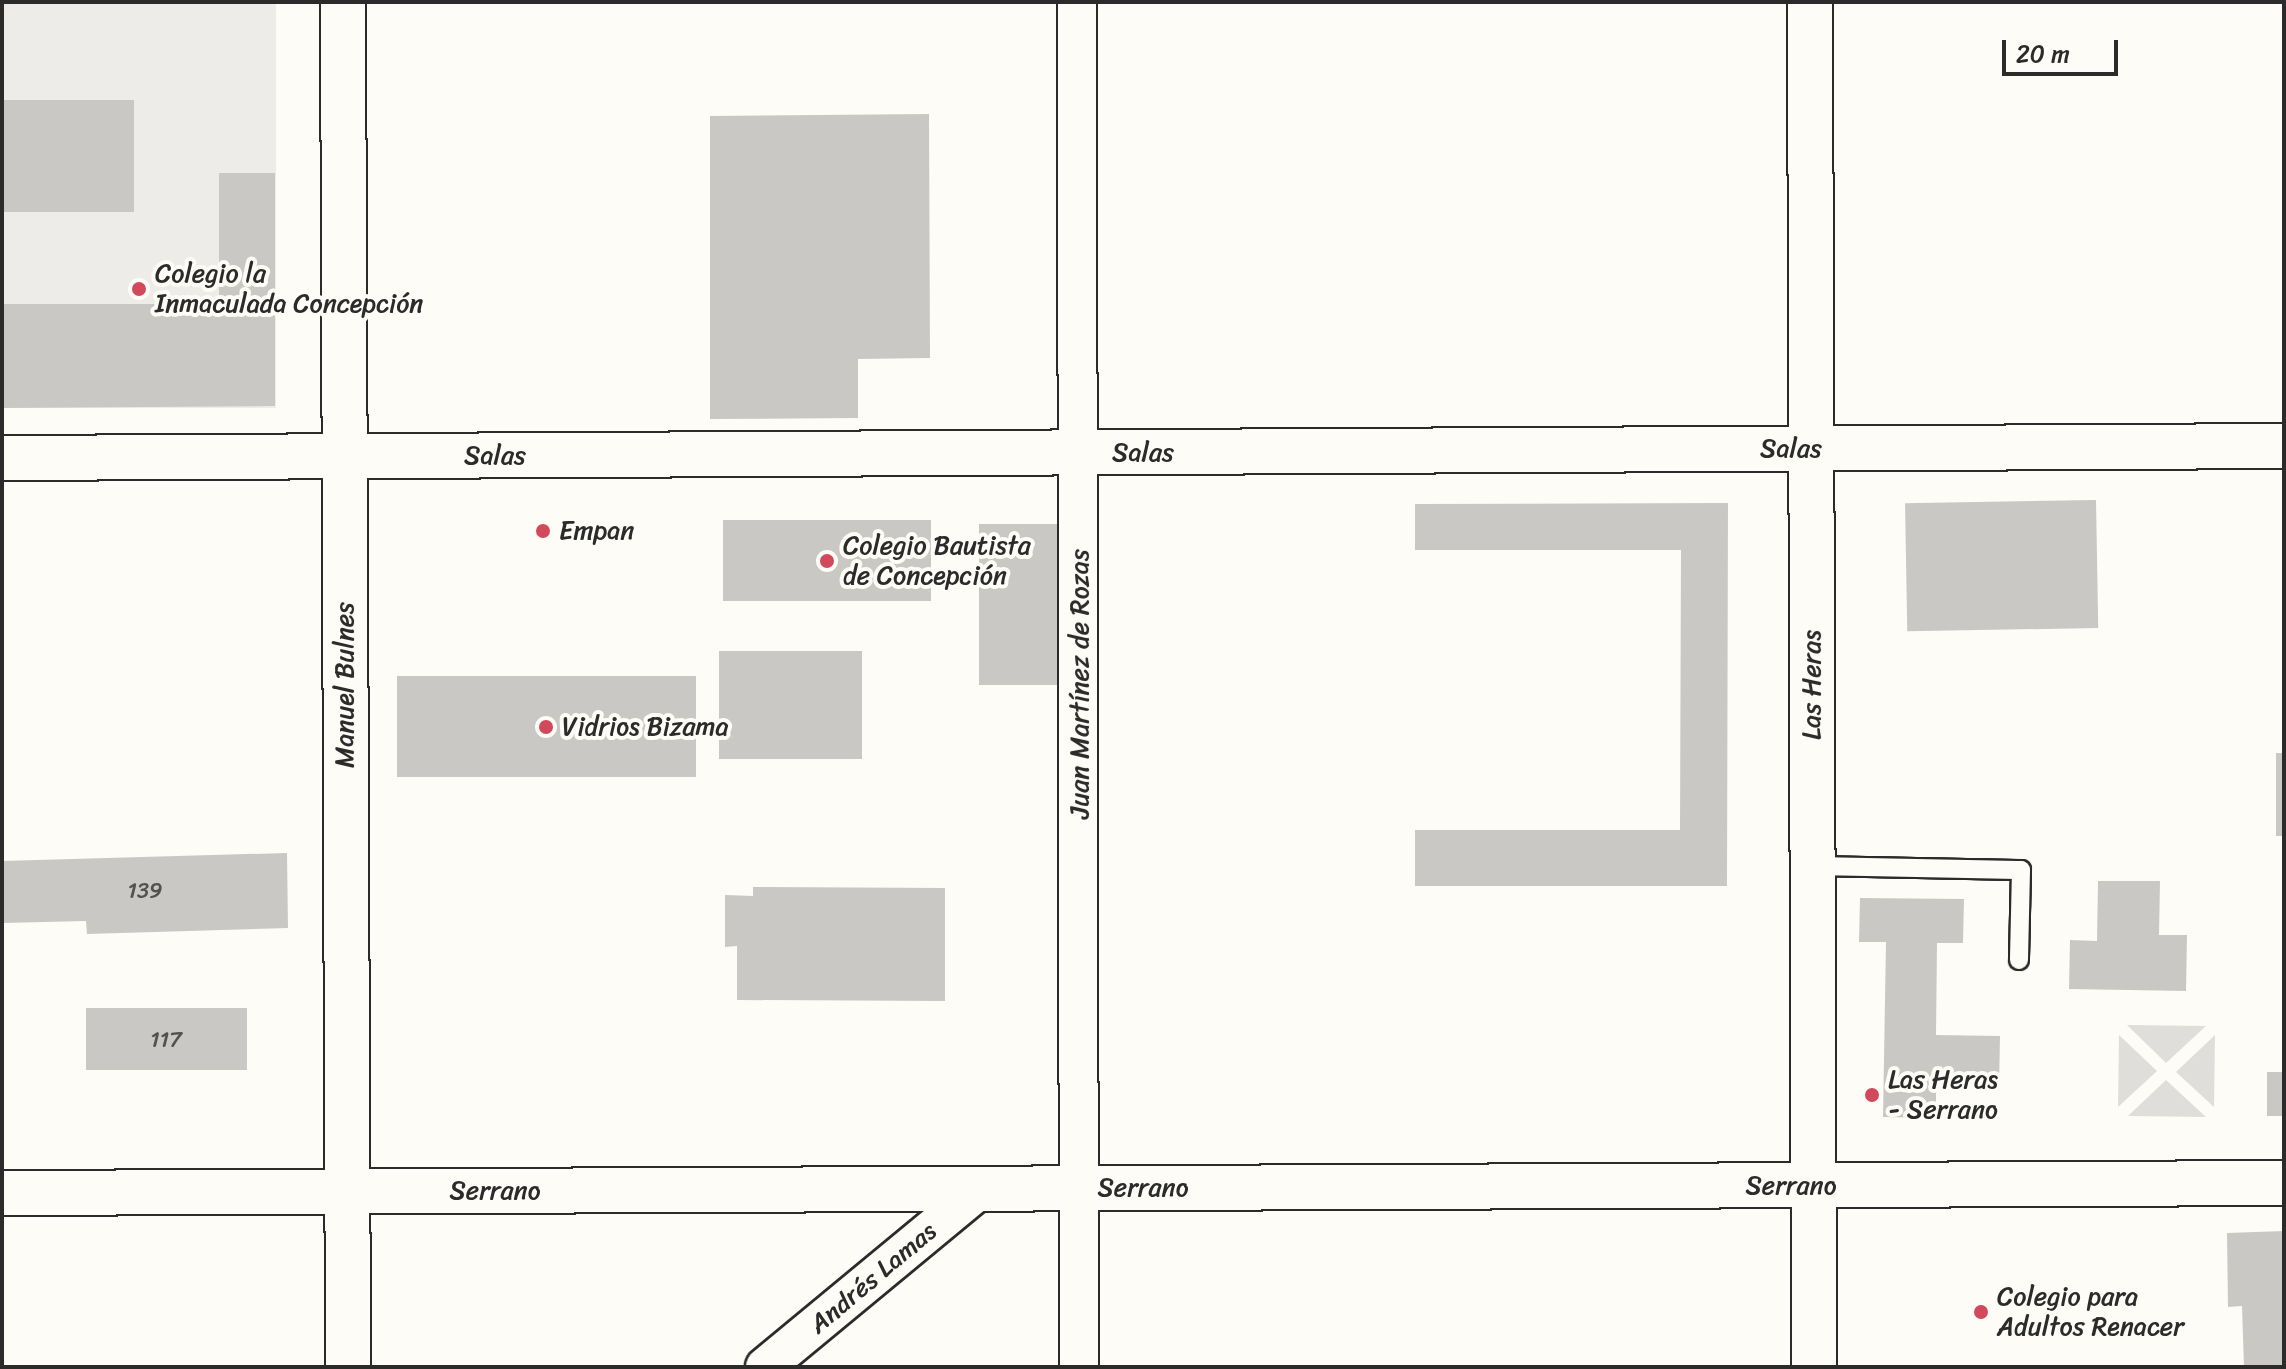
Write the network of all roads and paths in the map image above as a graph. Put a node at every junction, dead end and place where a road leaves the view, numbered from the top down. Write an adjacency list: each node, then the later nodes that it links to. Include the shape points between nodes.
1 (343, 2): 7 (street, Manuel Bulnes)
2 (1077, 2): 6 (street, Juan Martínez de Rozas)
3 (1810, 2): 5 (street, Las Heras)
4 (2284, 446): 5 (street, Salas)
5 (1812, 449): 6 (street, Salas); 9 (street, Las Heras)
6 (1080, 453): 7 (street, Salas); 13 (street, Juan Martínez de Rozas)
7 (344, 456): 8 (street, Salas); 15 (street, Manuel Bulnes)
8 (2, 458)
9 (1812, 866): 10 (lane, via 2021,870); 12 (street, Las Heras)
10 (2019, 960)
11 (2284, 1183): 12 (street, Serrano)
12 (1814, 1186): 13 (street, Serrano); 20 (street, Las Heras)
13 (1078, 1188): 14 (street, Serrano); 19 (street, Juan Martínez de Rozas)
14 (980, 1189): 15 (street, Serrano); 18 (street, Andrés Lamas)
15 (347, 1191): 16 (street, Serrano); 17 (street, Manuel Bulnes)
16 (2, 1193)
17 (348, 1367)
18 (765, 1367)
19 (1079, 1367)
20 (1814, 1367)

